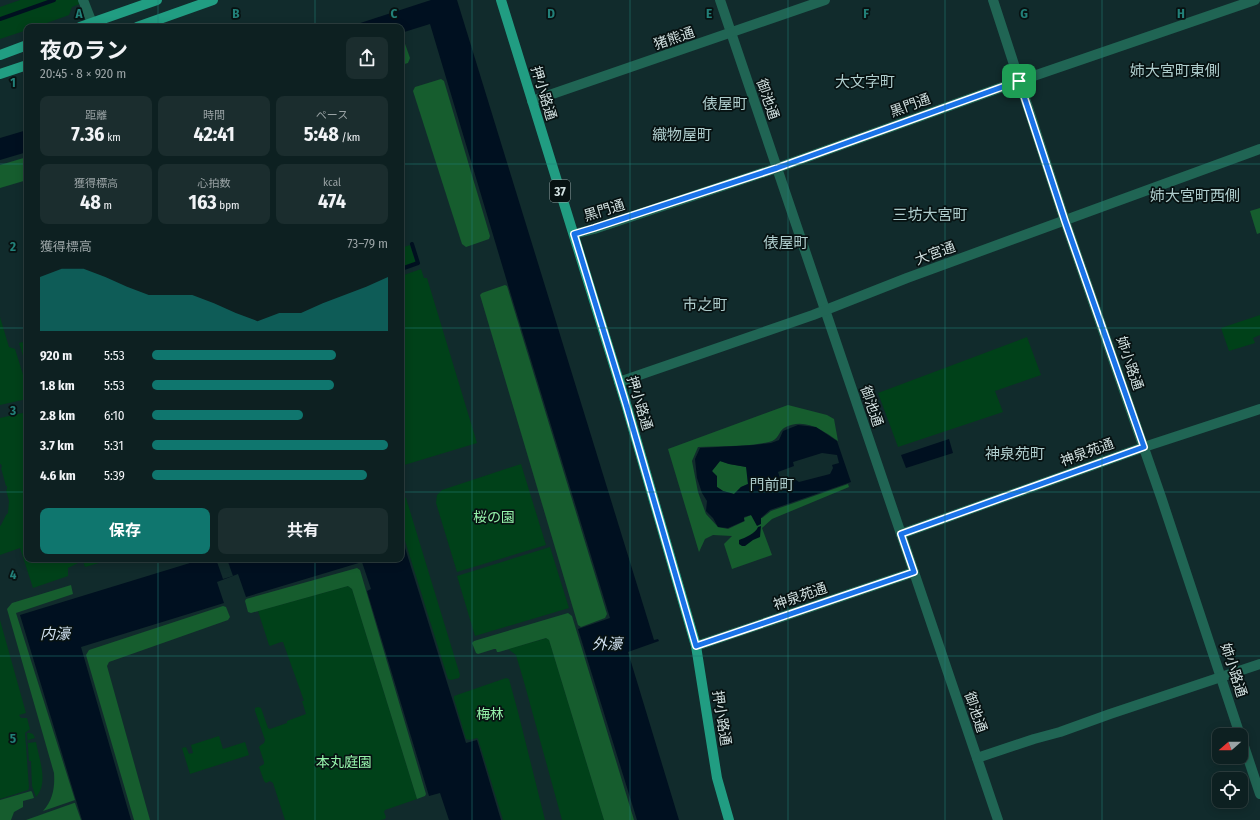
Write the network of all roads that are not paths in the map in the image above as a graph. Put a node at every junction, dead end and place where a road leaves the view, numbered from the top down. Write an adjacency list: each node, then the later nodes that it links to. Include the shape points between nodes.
1 (157, 0): 9 (main road)
2 (213, 0): 11 (main road)
3 (500, 0): 18 (main road, 押小路通 / 37)
4 (720, 0): 12 (street, 御池通)
5 (825, 0): 12 (street, 猪熊通)
6 (993, 0): 17 (street, 姉小路通)
7 (1255, 0): 17 (street, 黒門通)
8 (84, 1): 9 (street)
9 (92, 23): 10 (main road)
10 (89, 24)
11 (145, 24)
12 (731, 33): 18 (street, 猪熊通); 20 (street, 御池通)
13 (24, 46): 14 (main road)
14 (0, 55)
15 (24, 66): 16 (main road)
16 (0, 74)
17 (1019, 81): 20 (street, 黒門通); 21 (street, 姉小路通)
18 (532, 101): 22 (main road, 押小路通 / 37)
19 (1260, 149): 21 (street, 大宮通)
20 (777, 168): 22 (street, 黒門通); 23 (street, 御池通)
21 (1065, 221): 23 (street, 大宮通); 26 (street, 姉小路通)
22 (574, 234): 24 (main road, 押小路通 / 37)
23 (825, 309): 24 (street, 大宮通); 27 (street, 御池通)
24 (619, 382): 29 (main road, 押小路通 / 37)
25 (1260, 409): 26 (street, 神泉苑通)
26 (1144, 447): 27 (street, 神泉苑通); 31 (street, 姉小路通)
27 (901, 534): 28 (street, 御池通)
28 (914, 572): 29 (street, 神泉苑通); 34 (street, 御池通)
29 (696, 646): 36 (main road, 押小路通 / 37, via 717,778)
30 (1260, 664): 31 (street)
31 (1221, 677): 32 (street, 姉小路通); 34 (street)
32 (1238, 728)
33 (1248, 757): 35 (street, 姉小路通)
34 (977, 758): 37 (street, 御池通)
35 (1260, 794)
36 (729, 820)
37 (998, 820)

